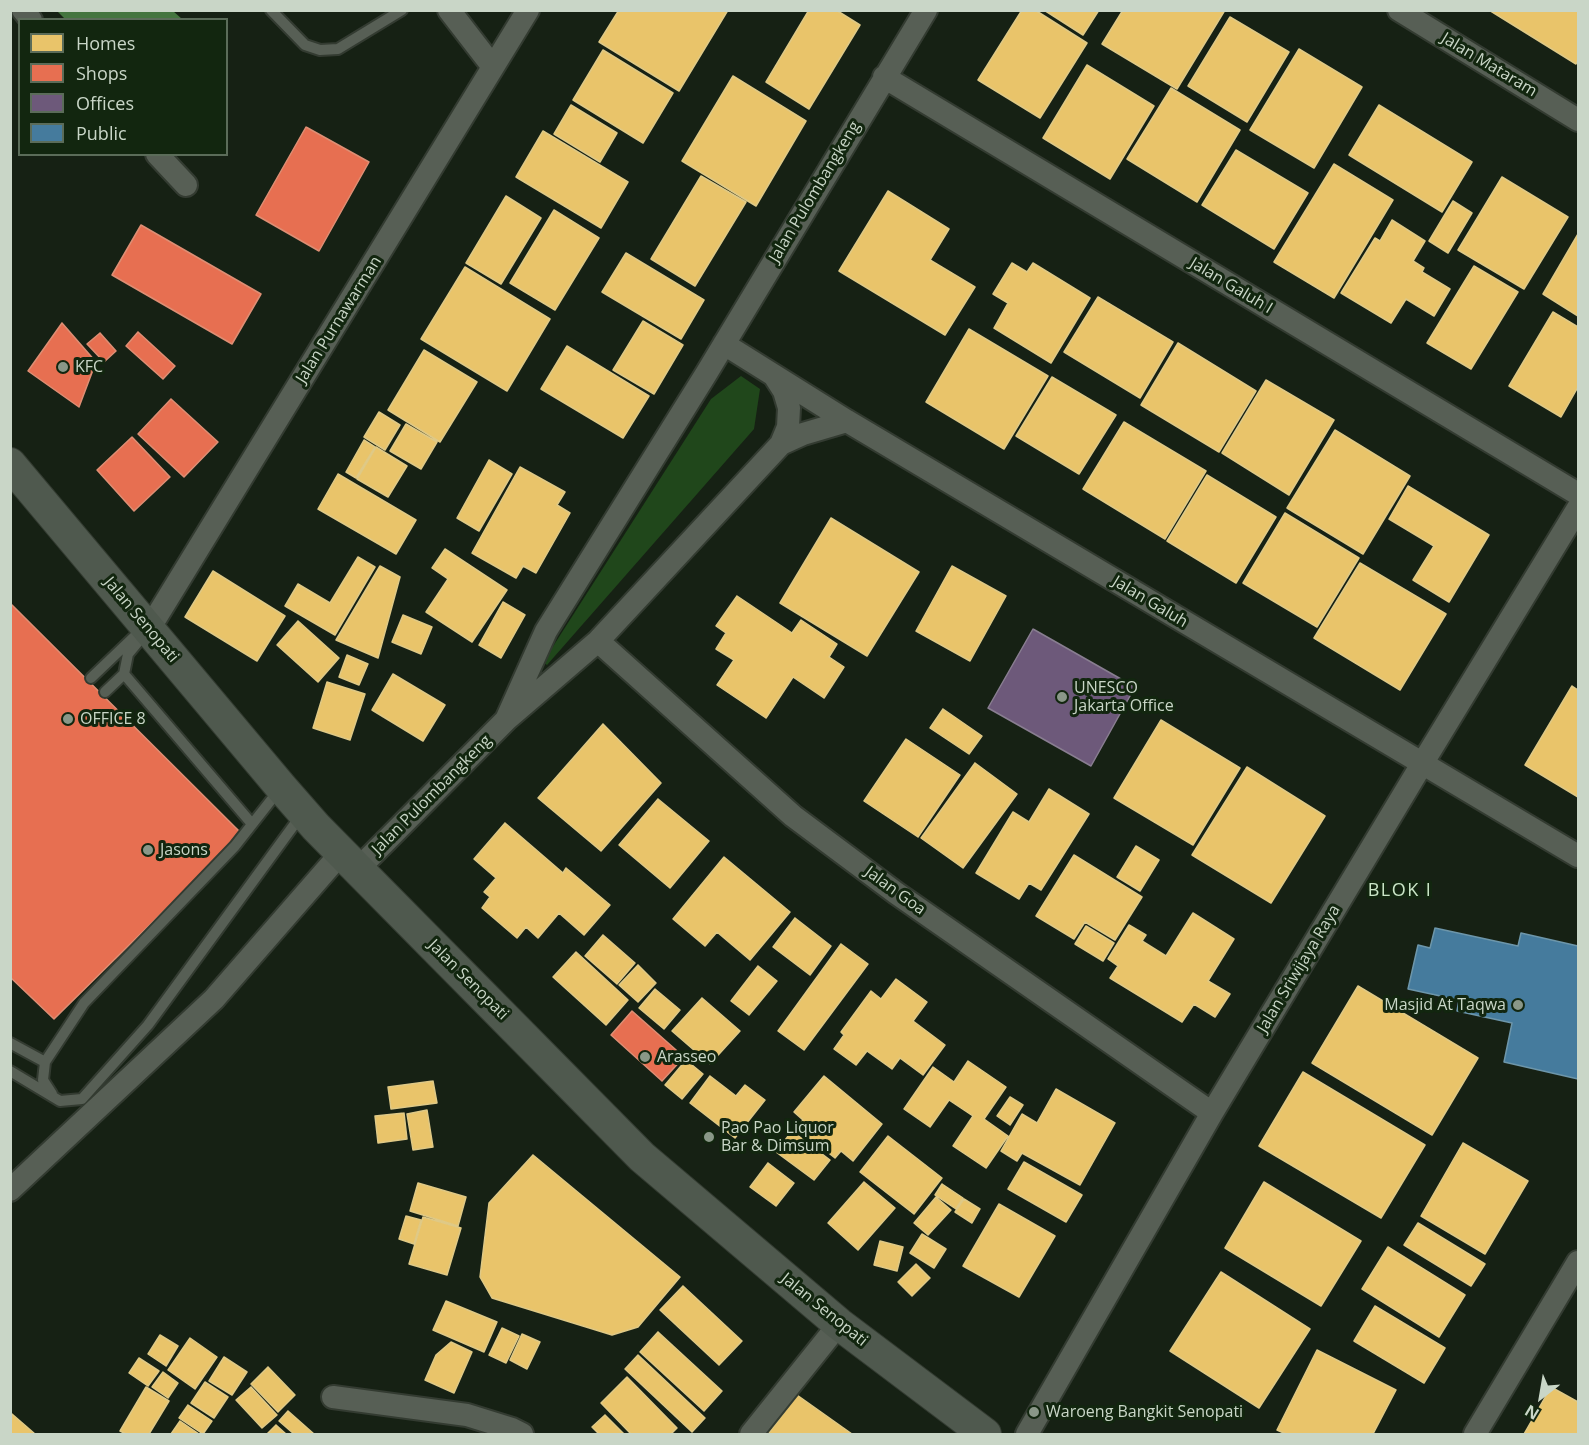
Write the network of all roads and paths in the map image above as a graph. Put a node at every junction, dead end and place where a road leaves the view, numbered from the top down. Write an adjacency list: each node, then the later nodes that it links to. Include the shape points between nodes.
1 (271, 10): 2 (lane, via 305,45 320,50 338,49)
2 (402, 10)
3 (449, 10): 7 (street)
4 (528, 10): 7 (street, Jalan Purnawarman)
5 (926, 10): 8 (street, Jalan Pulombangkeng)
6 (1399, 10): 9 (street, Jalan Mataram)
7 (494, 67): 20 (street, Jalan Purnawarman)
8 (884, 77): 12 (street, Jalan Pulombangkeng); 18 (street, Jalan Galuh I)
9 (1578, 120)
10 (160, 156): 11 (street)
11 (186, 185)
12 (723, 344): 13 (street, Jalan Pulombangkeng); 14 (street, Jalan Galuh)
13 (706, 374): 14 (street, via 741,364); 22 (street, Jalan Pulombangkeng, via 546,632)
14 (773, 375): 15 (street, Jalan Galuh); 16 (street, Jalan Pulombangkeng, via 789,408 789,427)
15 (847, 421): 16 (street, Jalan Pulombangkeng); 28 (street, Jalan Galuh)
16 (781, 444): 21 (street, Jalan Pulombangkeng)
17 (10, 464): 20 (main road, Jalan Senopati)
18 (1578, 494)
19 (1578, 508): 28 (street, Jalan Sriwijaya Raya)
20 (147, 627): 23 (lane, via 128,654); 24 (lane); 29 (main road, Jalan Senopati)
21 (598, 641): 25 (street, Jalan Pulombangkeng); 38 (street, Jalan Goa, via 793,816 896,893)
22 (529, 669): 25 (street, via 532,677); 27 (street, Jalan Pulombangkeng)
23 (124, 674): 26 (lane); 31 (lane)
24 (91, 678)
25 (550, 685): 27 (street, Jalan Pulombangkeng)
26 (105, 692)
27 (506, 720): 33 (street, Jalan Pulombangkeng)
28 (1422, 764): 32 (street, Jalan Galuh); 38 (street, Jalan Sriwijaya Raya)
29 (281, 787): 30 (main road, Jalan Senopati); 31 (lane)
30 (304, 812): 33 (main road, Jalan Senopati); 37 (lane, via 148,1024 82,1099)
31 (252, 824): 35 (lane, via 84,1003)
32 (1578, 856)
33 (350, 861): 39 (street, Jalan Pulombangkeng, via 214,999); 41 (main road, Jalan Senopati, via 642,1157)
34 (10, 1043): 35 (lane)
35 (45, 1062): 37 (lane, via 43,1080)
36 (10, 1071): 37 (lane)
37 (60, 1101)
38 (1212, 1113): 46 (street, Jalan Sriwijaya Raya)
39 (10, 1190)
40 (1578, 1262): 47 (street)
41 (839, 1324): 44 (street); 45 (main road, Jalan Senopati)
42 (333, 1397): 43 (street, via 467,1415)
43 (522, 1434)
44 (751, 1434)
45 (985, 1434)
46 (1027, 1434)
47 (1475, 1434)

